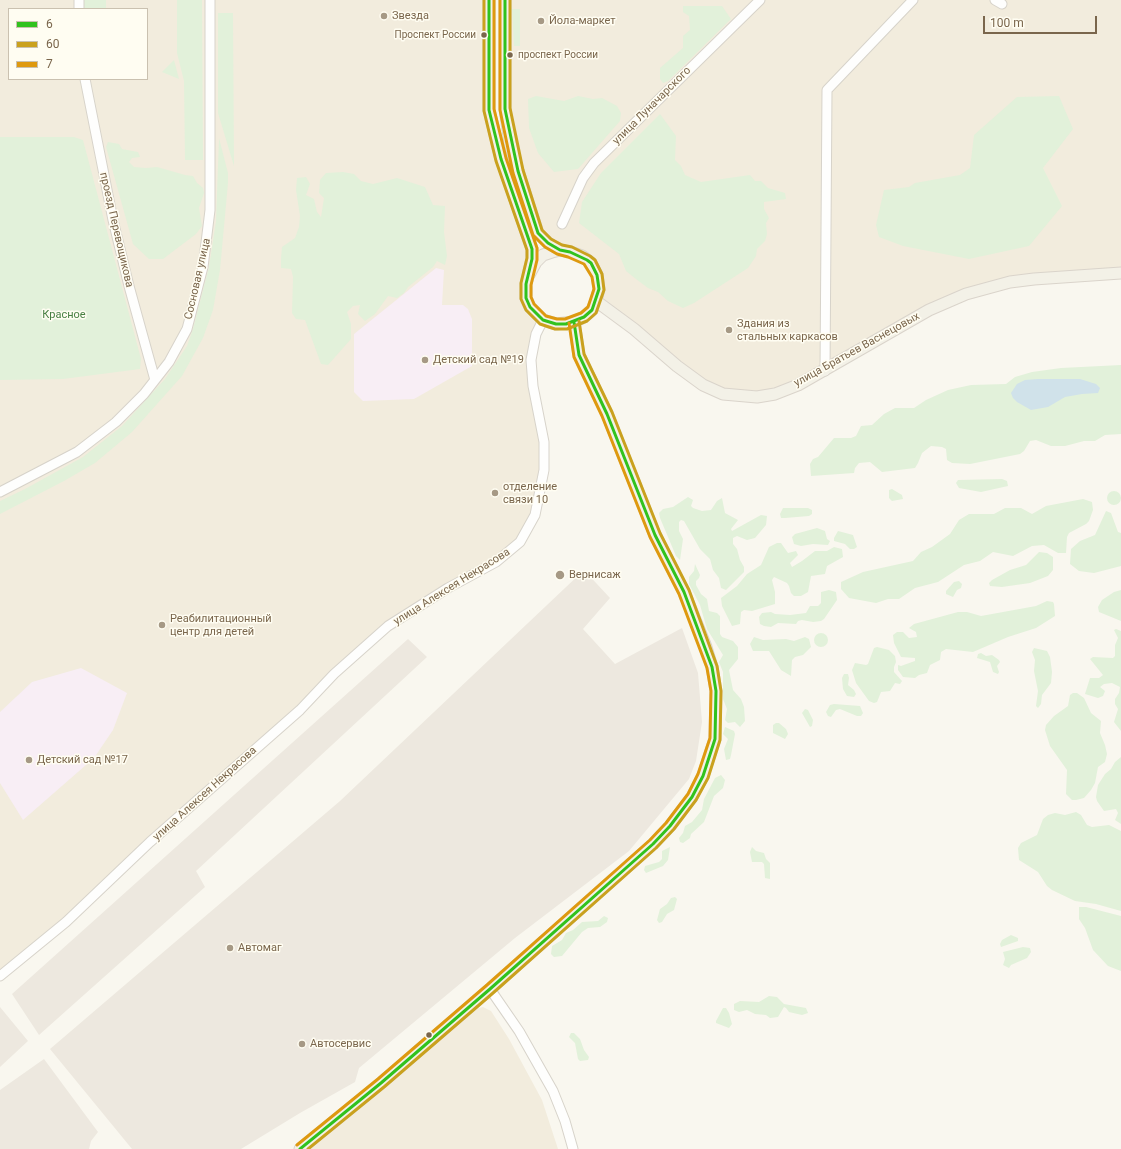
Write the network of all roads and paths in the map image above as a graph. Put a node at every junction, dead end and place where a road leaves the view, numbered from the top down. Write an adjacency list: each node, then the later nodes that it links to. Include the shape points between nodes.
1 (210, 0): 15 (street, Сосновая улица, via 211,177 208,238 197,296 187,328 169,362)
2 (489, 0): 10 (main road, via 490,117 501,159 530,239 532,259)
3 (505, 0): 8 (main road, via 504,93 510,143 538,233)
4 (760, 0): 7 (street, улица Луначарского, via 594,163 583,178)
5 (913, 0): 14 (street, via 827,90)
6 (85, 80): 15 (street, проезд Перевощикова, via 113,220)
7 (562, 224)
8 (560, 250): 10 (main road, via 543,255); 11 (main road, via 582,256 591,263 597,275 599,289)
9 (1121, 273): 14 (main road, улица Братьев Васнецовых, via 1010,282 966,294 923,313)
10 (529, 275): 12 (main road, via 526,298 530,307)
11 (596, 301): 13 (main road, via 588,314); 14 (main road, улица Братьев Васнецовых, via 634,329 679,368 703,385 723,394 766,396 798,385)
12 (543, 320): 13 (main road, via 556,324); 17 (street, улица Алексея Некрасова, via 536,334 531,360 533,386 544,442 544,470 535,515 520,542 496,562 448,588 388,626 334,674 300,710 150,842 61,926)
13 (574, 322): 18 (main road, via 579,355 607,414 655,535 684,592 706,647 712,667 716,705 715,738 703,776 681,813 653,844)
14 (825, 371)
15 (155, 380): 16 (street, Сосновая улица, via 130,408 78,452)
16 (0, 492)
17 (0, 976)
18 (490, 989): 19 (main road); 20 (street, via 543,1072 565,1121)
19 (300, 1149)
20 (573, 1149)

